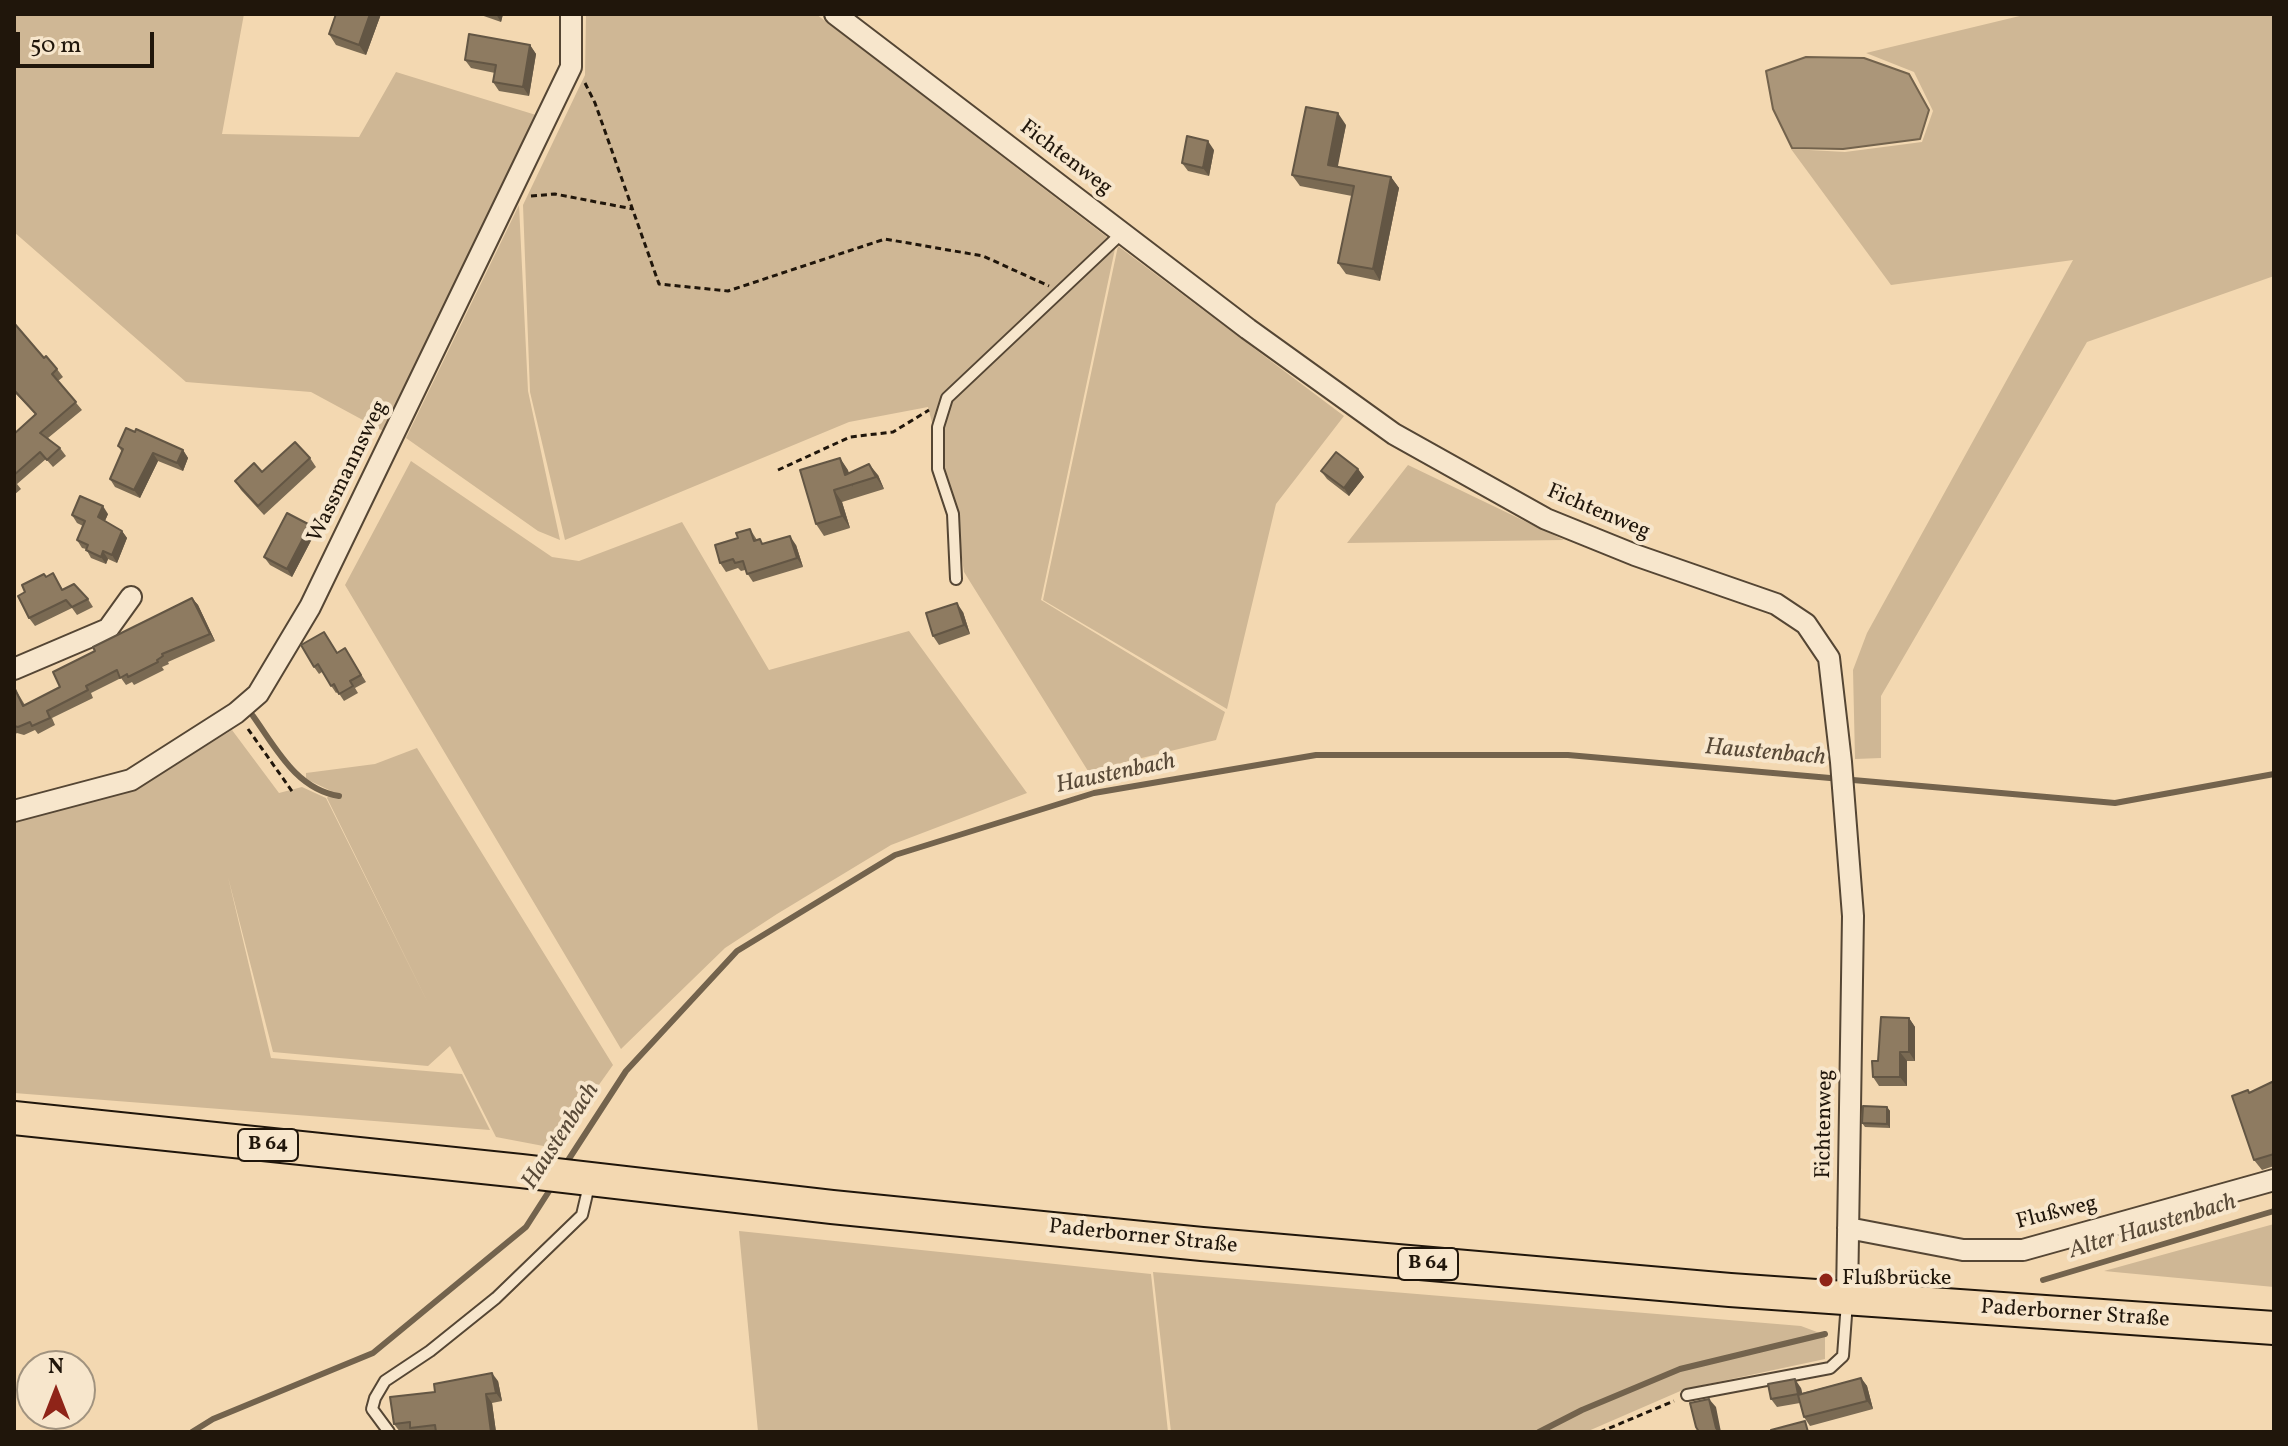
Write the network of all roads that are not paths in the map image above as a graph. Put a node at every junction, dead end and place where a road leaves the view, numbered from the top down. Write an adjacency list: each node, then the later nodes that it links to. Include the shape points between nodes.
1 (571, 14): 7 (street, Wassmannsweg, via 571,67 310,607 258,694 131,780)
2 (835, 14): 3 (street, Fichtenweg)
3 (1123, 232): 4 (lane, via 947,398 938,427 938,469 953,514); 11 (street, Fichtenweg, via 1394,434 1546,519 1776,604 1806,624 1829,658 1853,916)
4 (956, 579)
5 (131, 597): 6 (street, via 108,629)
6 (14, 669)
7 (14, 811)
8 (14, 1118): 9 (main road, Paderborner Straße / B 64)
9 (587, 1179): 12 (main road, Paderborner Straße / B 64, via 1202,1244); 15 (lane, via 582,1215 496,1298 385,1381 372,1409)
10 (2274, 1180): 11 (street, Flußweg, via 2023,1250 1963,1250)
11 (1848, 1228): 12 (street, Fichtenweg)
12 (1847, 1299): 13 (main road, Paderborner Straße / B 64); 14 (lane, via 1843,1356 1830,1368)
13 (2274, 1328)
14 (1687, 1395)
15 (389, 1432)

